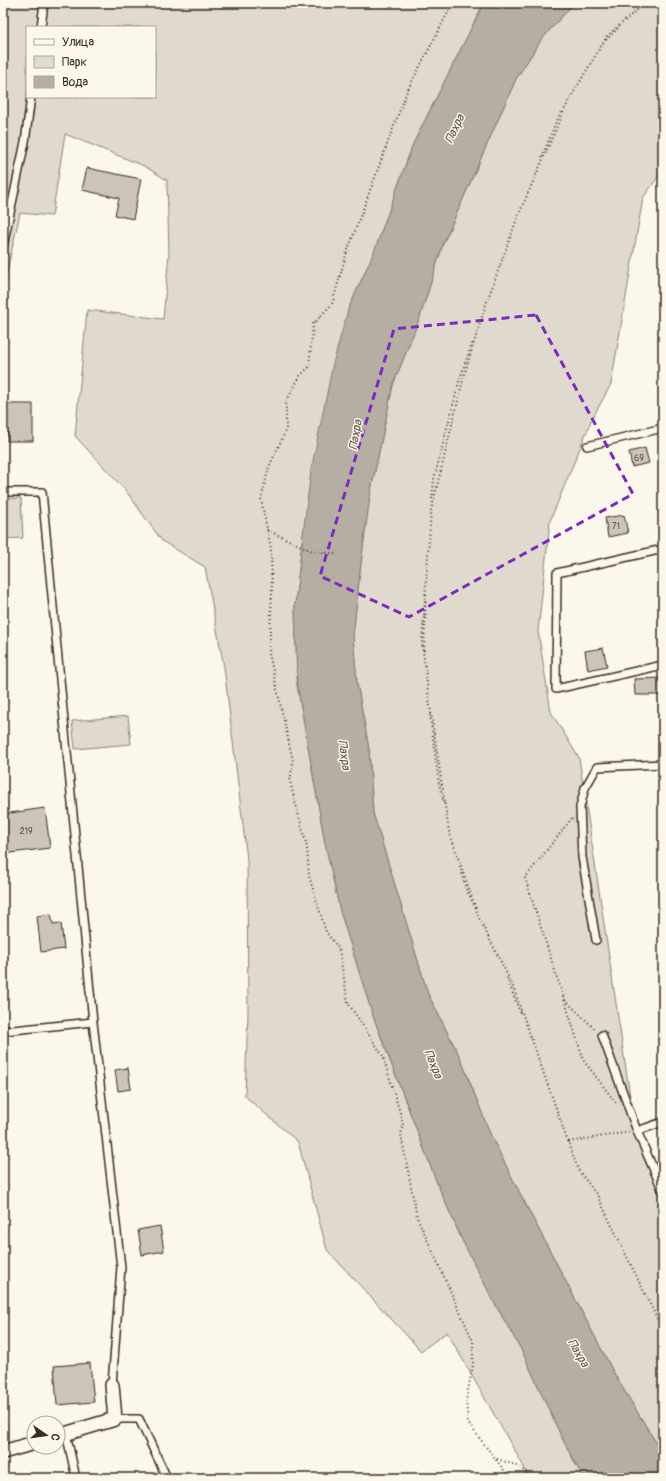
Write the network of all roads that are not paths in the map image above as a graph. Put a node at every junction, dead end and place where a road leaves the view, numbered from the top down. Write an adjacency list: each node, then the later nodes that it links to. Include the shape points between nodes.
1 (44, 3): 2 (lane)
2 (41, 26)
3 (31, 98): 4 (lane, via 25,142)
4 (3, 246)
5 (663, 428): 6 (lane)
6 (587, 446)
7 (3, 492): 12 (lane, via 42,492)
8 (663, 549): 9 (lane, via 557,573 556,689)
9 (663, 665)
10 (663, 764): 11 (lane, via 597,767 585,788 580,807 582,857)
11 (596, 940)
12 (93, 1022): 13 (lane); 18 (lane, via 121,1267)
13 (3, 1031)
14 (602, 1035): 16 (lane)
15 (663, 1122): 16 (lane)
16 (637, 1131): 17 (lane)
17 (663, 1192)
18 (112, 1386): 19 (street)
19 (115, 1419): 20 (street); 25 (lane, via 139,1419)
20 (66, 1434)
21 (26, 1445): 23 (street)
22 (66, 1447): 24 (lane)
23 (3, 1452)
24 (76, 1478)
25 (167, 1478)

